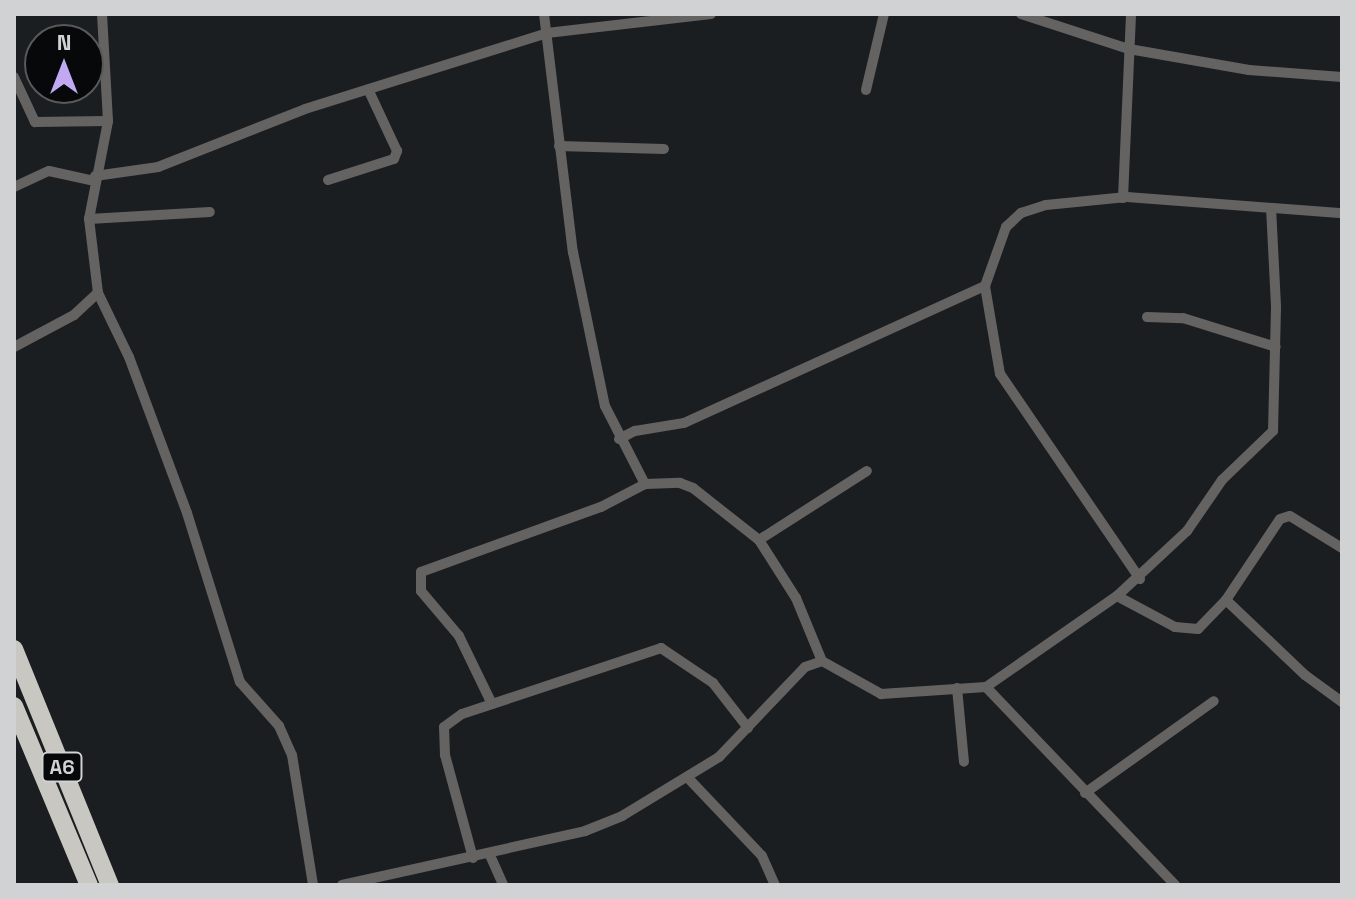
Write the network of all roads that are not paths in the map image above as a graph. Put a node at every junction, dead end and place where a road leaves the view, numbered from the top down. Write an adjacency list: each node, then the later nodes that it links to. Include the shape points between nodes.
1 (102, 14): 13 (street)
2 (544, 14): 7 (street)
3 (711, 14): 7 (street)
4 (884, 14): 12 (street)
5 (1021, 14): 8 (street)
6 (1131, 14): 8 (street)
7 (547, 33): 11 (street); 14 (street)
8 (1129, 49): 10 (street, via 1249,70); 19 (street)
9 (14, 77): 13 (street, via 35,122)
10 (1342, 77)
11 (368, 89): 16 (street, via 158,167); 17 (street, via 397,151 394,159)
12 (866, 90)
13 (108, 121): 16 (street)
14 (559, 146): 15 (street); 29 (street, via 573,252 605,406)
15 (664, 149)
16 (95, 178): 18 (street, via 49,171); 23 (street)
17 (328, 180)
18 (14, 187)
19 (1123, 198): 20 (street); 24 (street, via 1046,205 1021,213 997,244)
20 (1271, 208): 22 (street); 28 (street)
21 (210, 212): 23 (street)
22 (1342, 213)
23 (89, 219): 25 (street)
24 (985, 286): 29 (street, via 684,423); 34 (street, via 991,341 1009,393)
25 (98, 293): 27 (street, via 74,315); 53 (street, via 129,357 199,548 240,682 279,726 292,755)
26 (1147, 317): 28 (street, via 1183,318)
27 (14, 347)
28 (1276, 347): 34 (street, via 1273,431 1222,480 1187,531)
29 (619, 439): 31 (street)
30 (867, 471): 32 (street)
31 (645, 484): 32 (street, via 693,488); 43 (street, via 601,507 421,572 421,591 459,636)
32 (759, 540): 38 (street, via 789,586)
33 (1342, 548): 36 (street, via 1290,516 1280,519)
34 (1140, 579): 35 (street)
35 (1117, 596): 36 (street, via 1184,630 1198,629); 39 (street)
36 (1226, 600): 42 (street, via 1305,675)
37 (14, 649): 52 (highway, A6)
38 (822, 661): 40 (street, via 881,694); 45 (street, via 805,667)
39 (986, 687): 40 (street); 48 (street)
40 (957, 688): 46 (street)
41 (1214, 701): 48 (street)
42 (1342, 702)
43 (492, 704): 45 (street, via 542,692 661,648 713,683); 50 (street, via 444,727 445,755)
44 (14, 706): 51 (highway, A6)
45 (748, 728): 47 (street)
46 (964, 762)
47 (689, 779): 49 (street, via 585,831); 56 (street, via 762,856)
48 (1085, 793): 57 (street)
49 (489, 853): 50 (street); 55 (street)
50 (473, 858): 54 (street)
51 (89, 885)
52 (110, 885)
53 (313, 885)
54 (342, 885)
55 (503, 885)
56 (775, 885)
57 (1175, 885)

